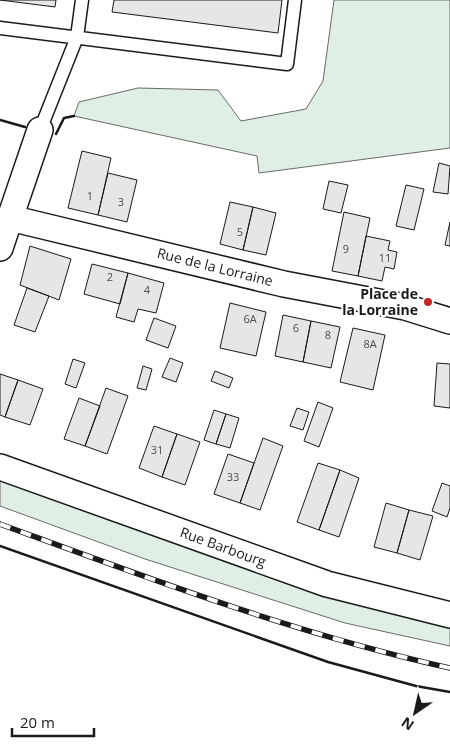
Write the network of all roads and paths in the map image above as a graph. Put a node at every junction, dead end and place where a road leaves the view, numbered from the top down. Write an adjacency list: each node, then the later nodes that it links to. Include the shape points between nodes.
1 (82, 0): 4 (lane)
2 (295, 0): 4 (lane, via 287,64)
3 (0, 28): 4 (lane)
4 (78, 36): 5 (lane)
5 (40, 130): 6 (street)
6 (10, 218): 7 (street); 8 (street, Rue de la Lorraine, via 284,284 405,307)
7 (0, 248)
8 (450, 321)
9 (0, 467): 10 (street, Rue Barbourg, via 327,584)
10 (450, 614)

